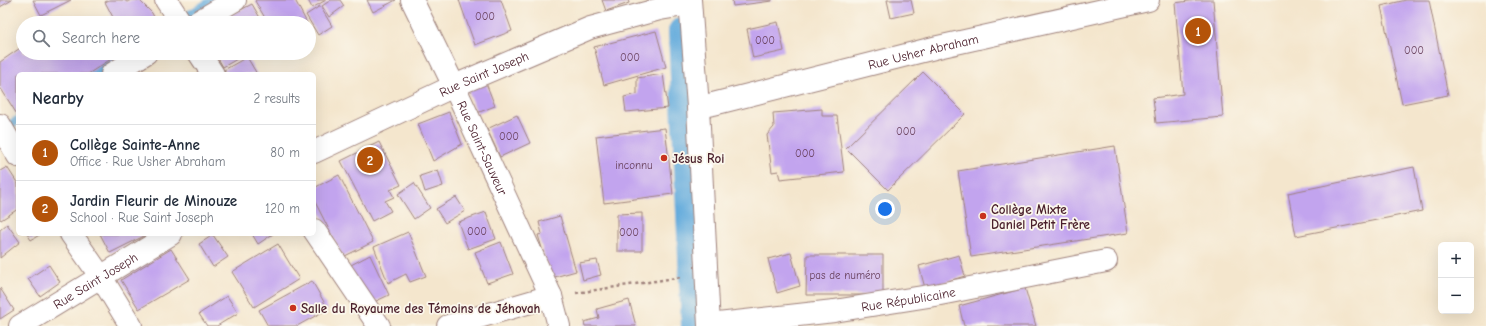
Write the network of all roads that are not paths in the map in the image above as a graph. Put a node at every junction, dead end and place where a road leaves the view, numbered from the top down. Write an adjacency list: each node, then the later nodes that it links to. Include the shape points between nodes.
1 (235, 0): 5 (street)
2 (412, 0): 10 (street, Rue Saint-Sauveur)
3 (1148, 0): 11 (street, Rue Usher Abraham, via 938,47)
4 (677, 5): 10 (street, Rue Saint Joseph, via 590,28); 11 (street)
5 (180, 16)
6 (135, 60): 8 (street)
7 (204, 60): 9 (street)
8 (115, 72)
9 (212, 72)
10 (454, 86): 13 (street, Rue Saint Joseph); 20 (street, Rue Saint-Sauveur)
11 (698, 107): 26 (street)
12 (6, 134): 14 (street)
13 (316, 151)
14 (16, 152)
15 (316, 233): 23 (street)
16 (73, 236): 19 (street)
17 (168, 236): 19 (street, Rue Saint Joseph)
18 (1106, 261): 26 (street, Rue Républicaine, via 858,308)
19 (101, 277): 21 (street, Rue Saint Joseph); 22 (street)
20 (550, 296): 24 (street); 25 (street, Rue Saint-Sauveur)
21 (20, 326)
22 (131, 326)
23 (379, 326)
24 (448, 326)
25 (559, 326)
26 (709, 326)

